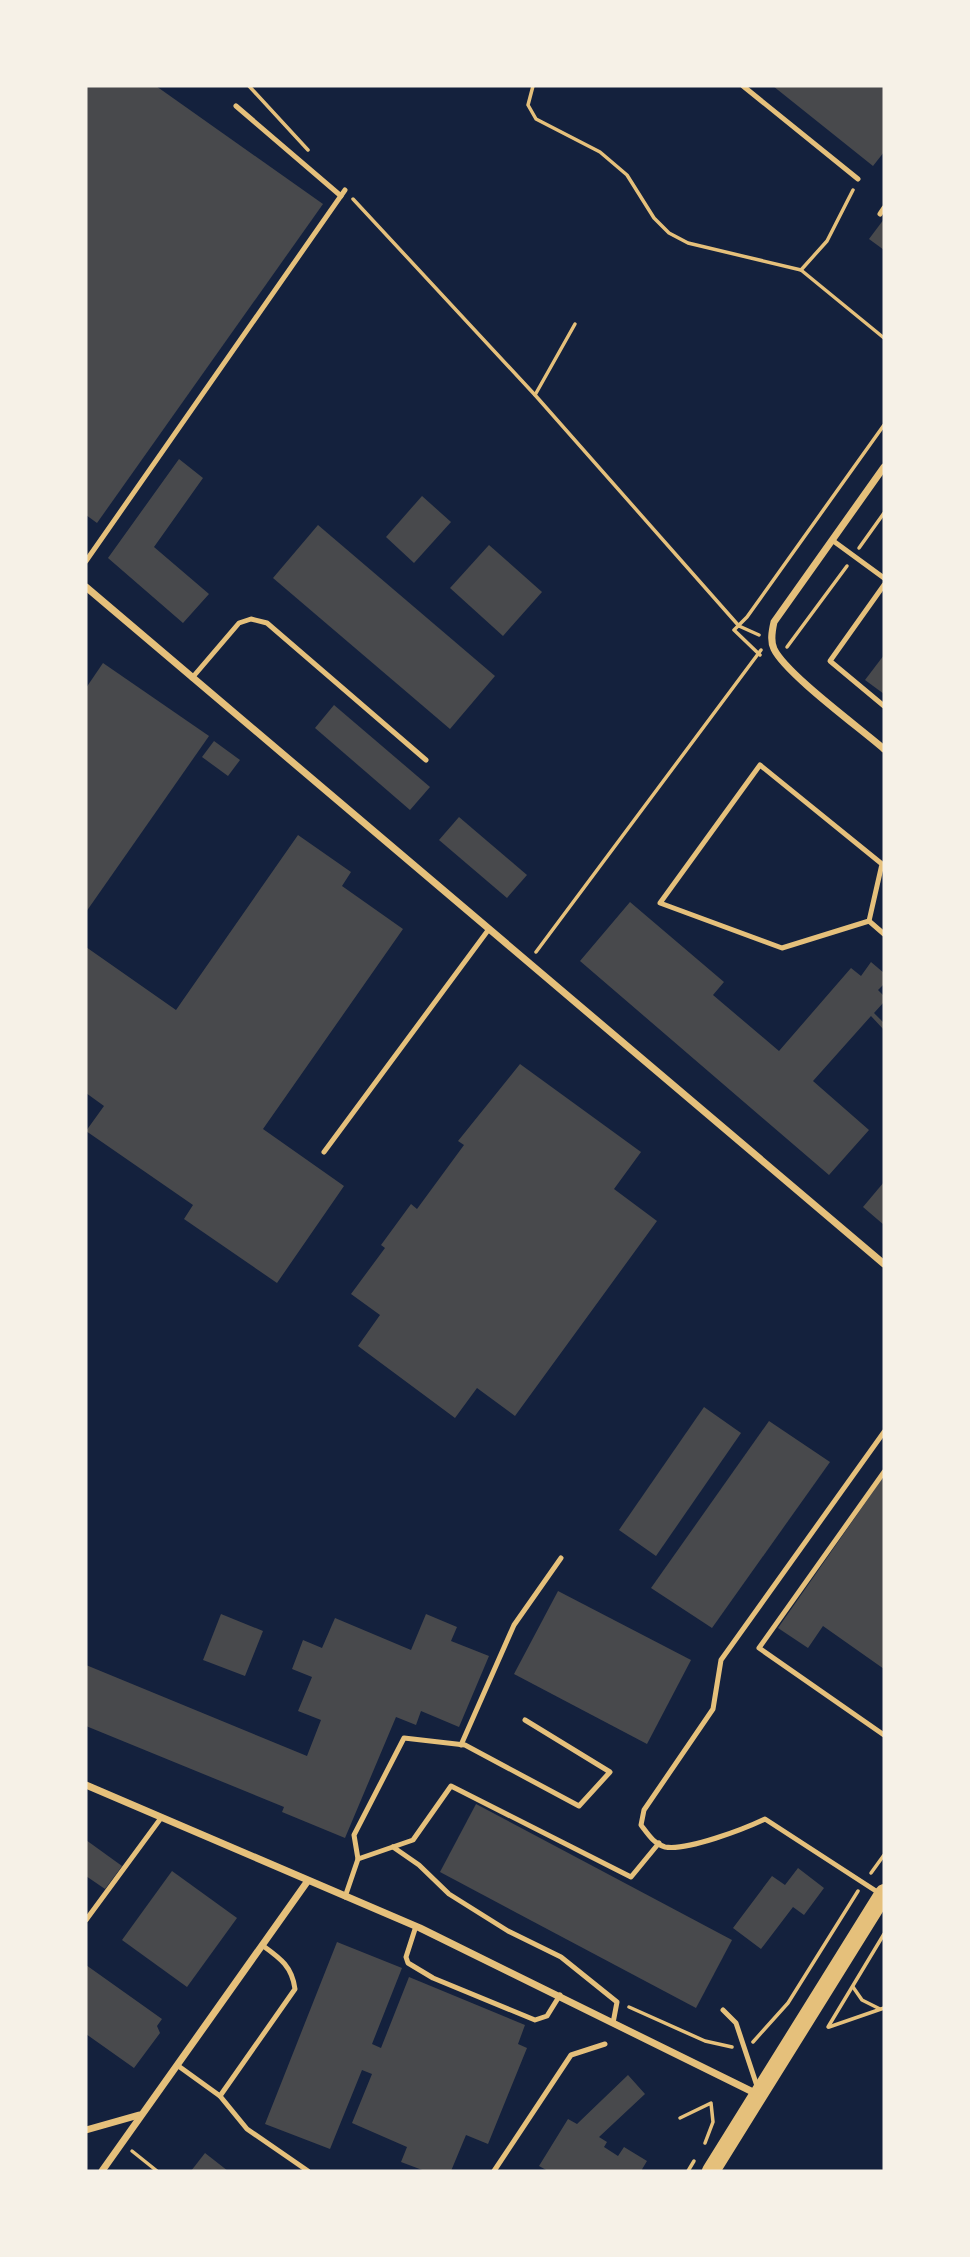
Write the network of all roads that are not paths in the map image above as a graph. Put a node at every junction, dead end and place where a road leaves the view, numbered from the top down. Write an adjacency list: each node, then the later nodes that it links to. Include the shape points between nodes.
1 (743, 86): 3 (lane)
2 (236, 106): 8 (lane, via 343,193)
3 (858, 179)
4 (884, 208): 5 (lane)
5 (880, 214)
6 (884, 467): 7 (street)
7 (832, 540): 9 (lane); 14 (street, via 774,622 773,648 787,667)
8 (86, 561)
9 (884, 578)
10 (884, 585): 13 (lane, via 830,660)
11 (86, 587): 12 (street)
12 (192, 678): 15 (lane, via 239,623 251,619 267,623); 17 (street)
13 (884, 706)
14 (884, 749)
15 (425, 760)
16 (869, 921): 16 (lane, via 882,864 760,765 660,903 782,948); 18 (lane)
17 (489, 929): 19 (lane); 20 (street)
18 (884, 934)
19 (324, 1152)
20 (884, 1264)
21 (884, 1432): 29 (lane, via 721,1660 713,1709 644,1810 641,1825)
22 (884, 1472): 25 (lane, via 759,1648)
23 (561, 1558): 26 (lane, via 514,1625)
24 (524, 1720): 26 (lane, via 610,1772 579,1806)
25 (884, 1735)
26 (461, 1745): 31 (lane, via 404,1738 354,1835)
27 (86, 1786): 28 (street)
28 (161, 1818): 32 (street); 35 (lane)
29 (659, 1843): 30 (lane, via 631,1877 451,1786 413,1840); 33 (lane, via 666,1847 731,1836 765,1819)
30 (393, 1847): 31 (lane); 40 (lane, via 449,1894 561,1957 617,2002)
31 (358, 1859): 34 (lane)
32 (307, 1882): 34 (street); 37 (street)
33 (883, 1894): 43 (main road)
34 (345, 1897): 36 (street)
35 (86, 1920)
36 (416, 1926): 38 (street); 38 (lane, via 406,1957 408,1963 433,1978 536,2020 547,2016)
37 (262, 1945): 42 (street); 44 (lane, via 285,1962 295,1989)
38 (560, 1995): 40 (street)
39 (723, 2010): 43 (lane, via 736,2023)
40 (612, 2023): 43 (street)
41 (605, 2044): 49 (lane, via 571,2055)
42 (177, 2065): 44 (lane); 45 (street)
43 (760, 2095): 50 (main road)
44 (220, 2096): 48 (lane, via 247,2129)
45 (140, 2114): 46 (street); 47 (street)
46 (86, 2130)
47 (102, 2171)
48 (308, 2171)
49 (494, 2171)
50 (711, 2171)

